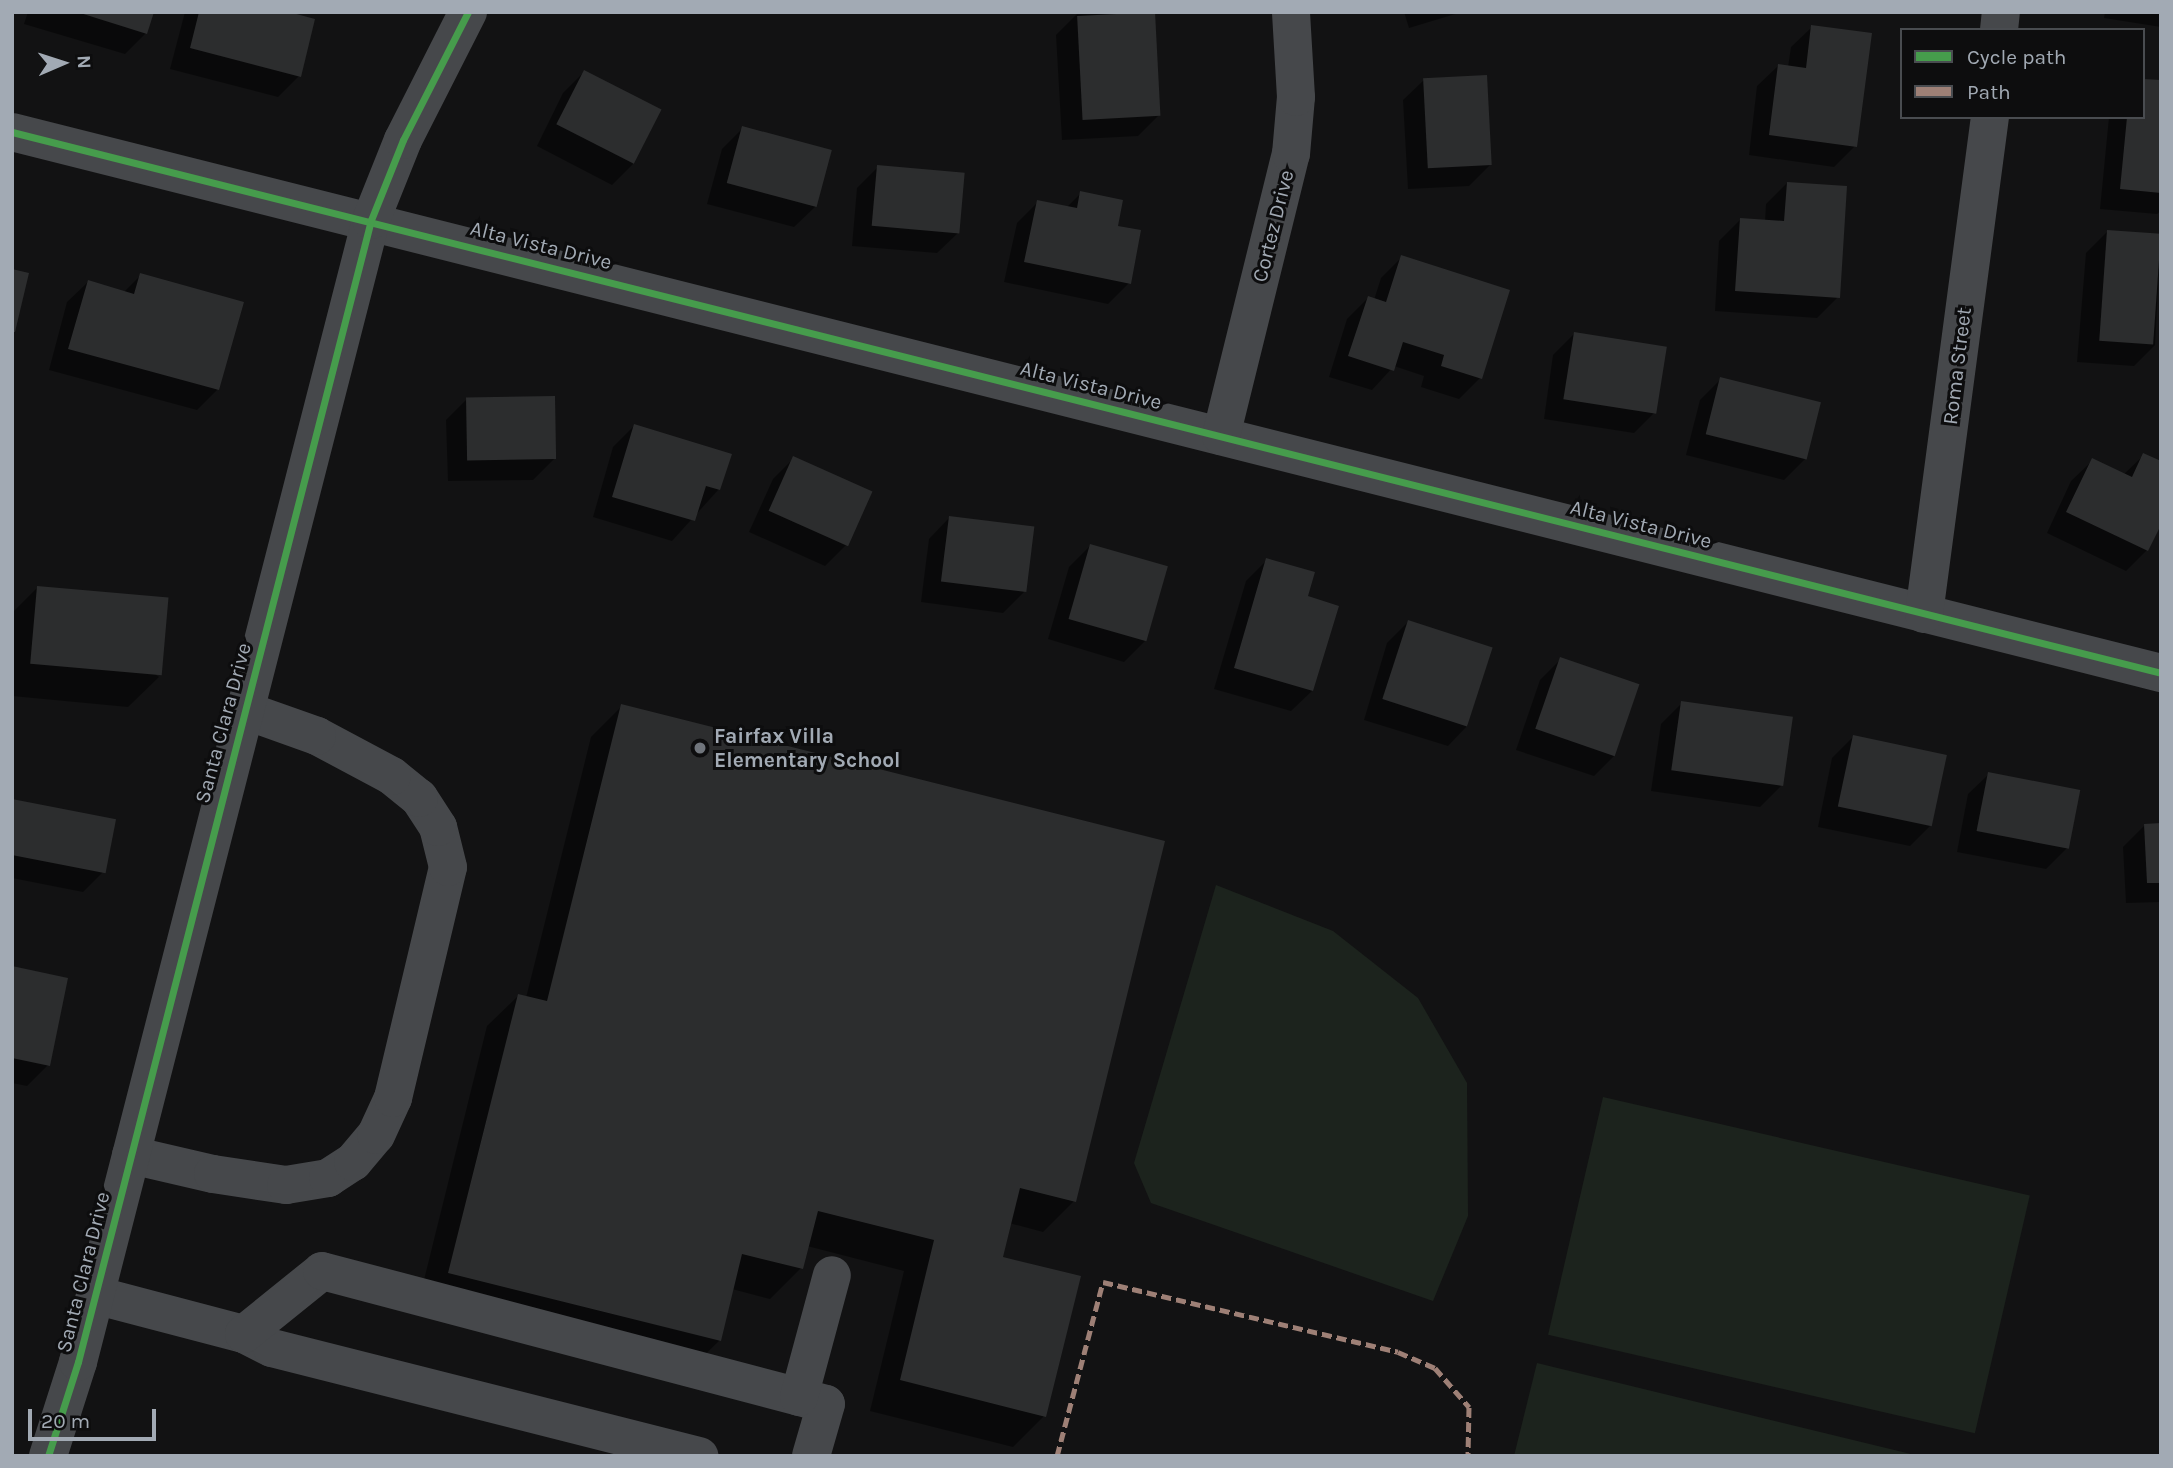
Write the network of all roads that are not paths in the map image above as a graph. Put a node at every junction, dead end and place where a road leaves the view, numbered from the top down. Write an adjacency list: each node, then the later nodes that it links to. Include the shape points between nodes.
1 (468, 12): 5 (street, Santa Clara Drive, via 403,140)
2 (1292, 12): 6 (street, Cortez Drive, via 1296,97 1291,154)
3 (1990, 119): 7 (street, Roma Street)
4 (12, 132): 5 (street, Alta Vista Drive)
5 (371, 220): 6 (street, Alta Vista Drive); 9 (street, Santa Clara Drive)
6 (1221, 436): 7 (street, Alta Vista Drive)
7 (1924, 614): 8 (street, Alta Vista Drive)
8 (2161, 673)
9 (244, 710): 10 (street, Santa Clara Drive); 10 (street, via 317,736 392,776 419,798 438,827 448,867 393,1098 376,1135 353,1162 328,1178 286,1185)
10 (131, 1155): 12 (street, Santa Clara Drive)
11 (832, 1275): 14 (street)
12 (95, 1295): 13 (street); 16 (street, Santa Clara Drive)
13 (244, 1334): 14 (street, via 322,1271); 17 (street, via 272,1348)
14 (799, 1397): 15 (street, via 826,1404)
15 (813, 1450)
16 (48, 1456)
17 (701, 1456)

